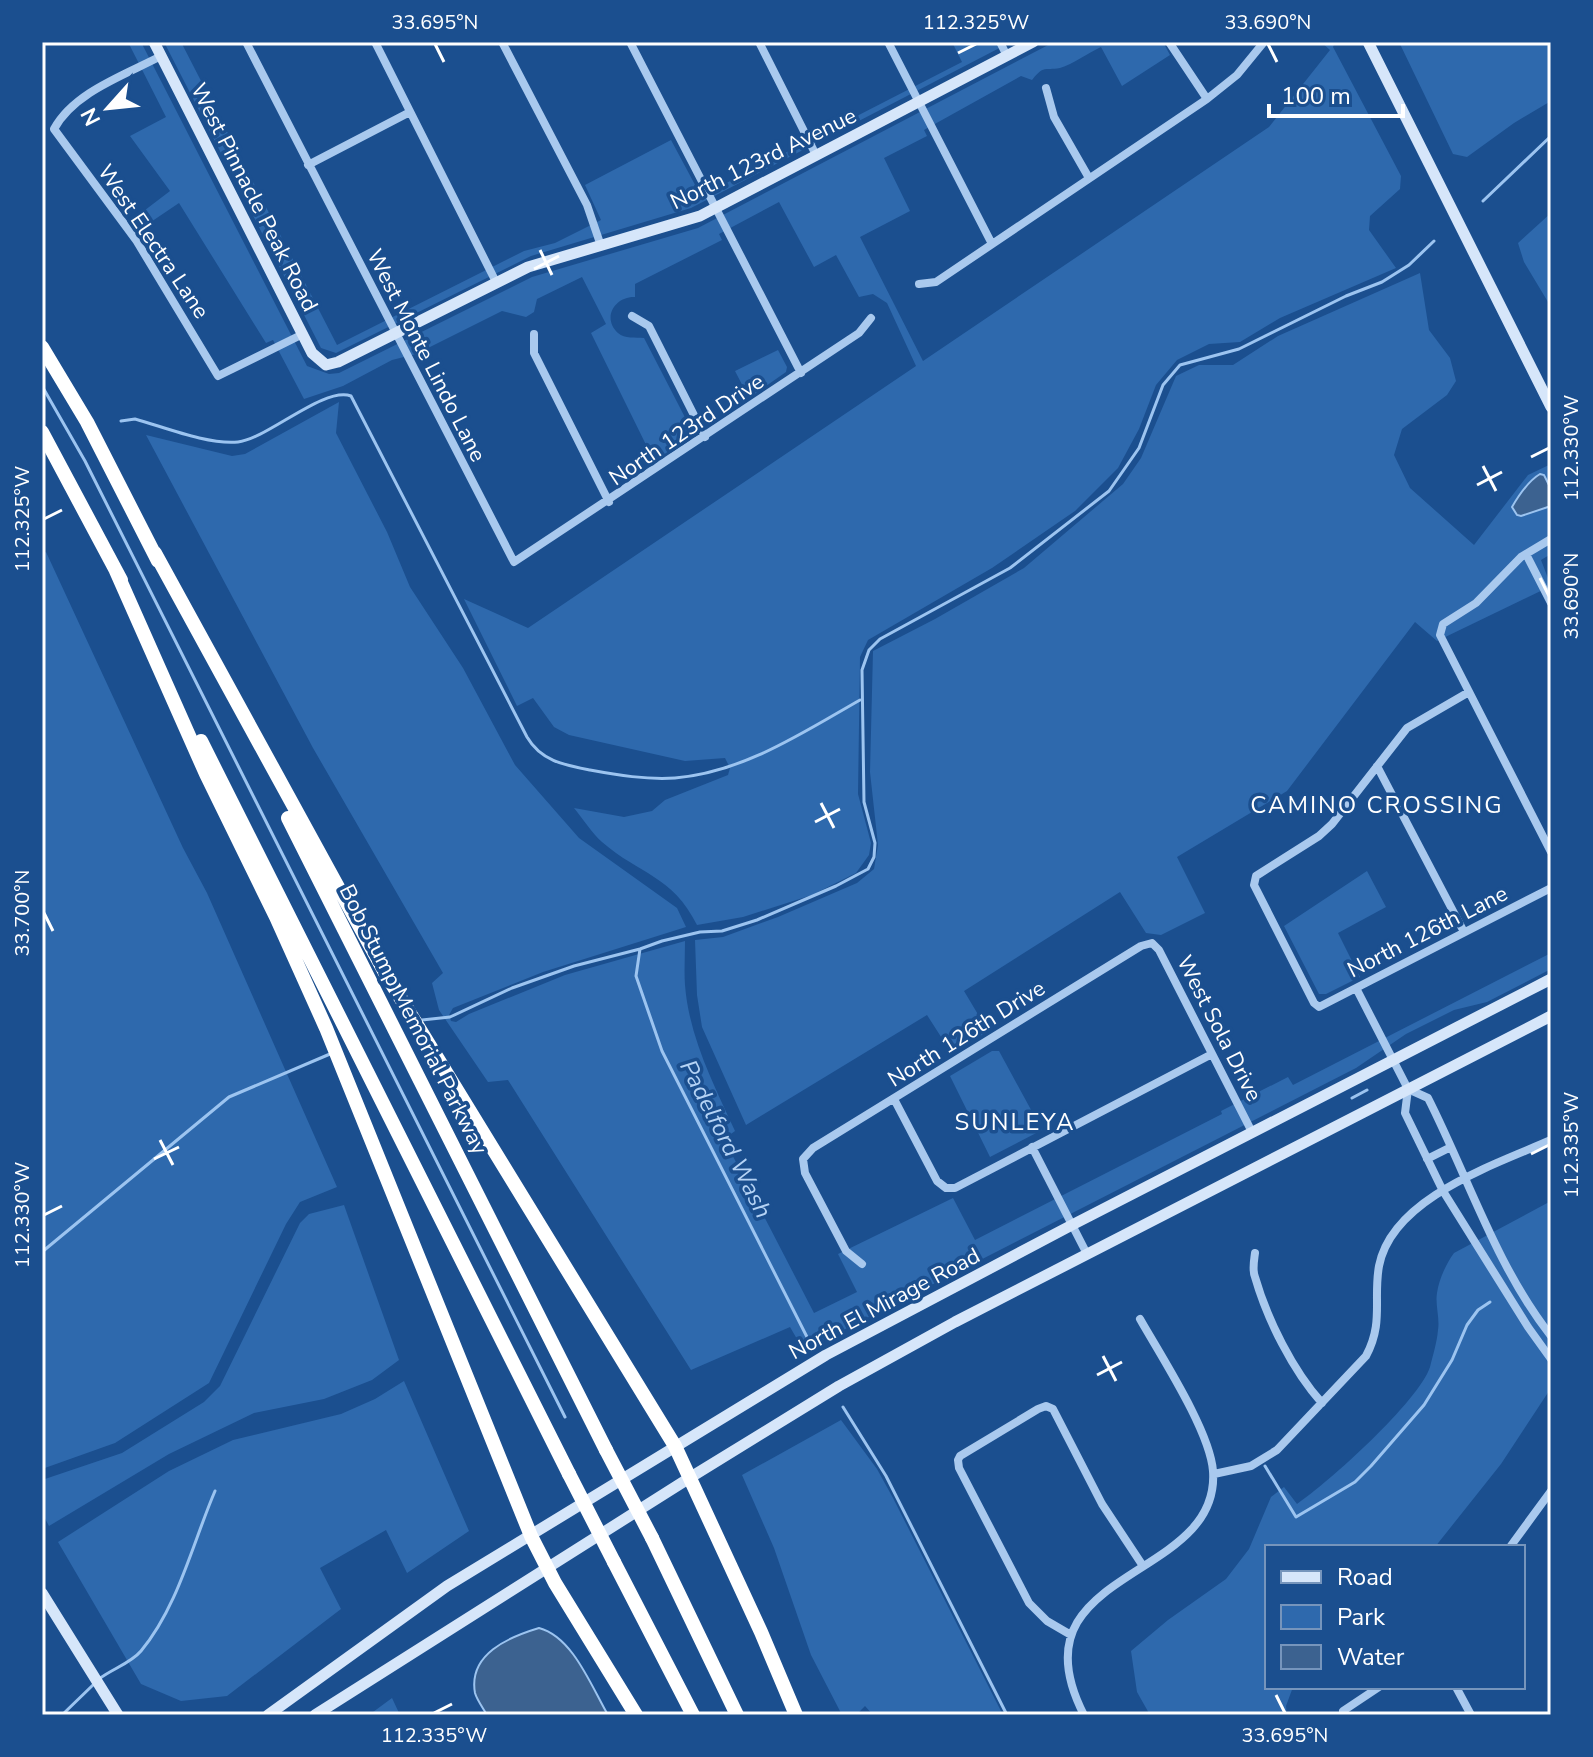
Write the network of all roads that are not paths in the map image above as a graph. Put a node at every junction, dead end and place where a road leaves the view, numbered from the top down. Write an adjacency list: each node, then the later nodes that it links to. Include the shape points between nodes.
1 (154, 42): 13 (main road, West Pinnacle Peak Road)
2 (246, 42): 20 (street, West Monte Lindo Lane)
3 (375, 42): 18 (street)
4 (502, 42): 24 (street, via 587,205)
5 (630, 42): 22 (street)
6 (759, 42): 19 (street)
7 (888, 42): 17 (street)
8 (1000, 42): 14 (street)
9 (1033, 42): 14 (main road, North 123rd Avenue)
10 (1169, 42): 16 (street)
11 (1264, 42): 16 (street, via 1237,75)
12 (1368, 42): 35 (main road)
13 (161, 56): 29 (main road, West Pinnacle Peak Road); 29 (street, West Electra Lane, via 84,97 54,129 136,240 218,376)
14 (1007, 56): 17 (main road, North 123rd Avenue)
15 (1046, 88): 21 (street, via 1054,117)
16 (1207, 99): 21 (street)
17 (919, 102): 19 (main road, North 123rd Avenue); 23 (street)
18 (410, 112): 20 (street); 25 (street)
19 (816, 155): 22 (main road, North 123rd Avenue)
20 (308, 165): 30 (street, West Monte Lindo Lane)
21 (1089, 178): 23 (street)
22 (716, 208): 24 (main road, North 123rd Avenue); 34 (street)
23 (992, 244): 26 (street, via 936,282)
24 (601, 246): 25 (main road, North 123rd Avenue)
25 (496, 282): 30 (main road, North 123rd Avenue)
26 (919, 284)
27 (632, 316): 36 (street, via 649,326)
28 (871, 318): 34 (street, North 123rd Drive, via 859,333)
29 (303, 334): 33 (main road, West Pinnacle Peak Road, via 312,353)
30 (396, 334): 33 (main road, North 123rd Avenue); 42 (street, West Monte Lindo Lane)
31 (534, 334): 38 (street, via 534,353)
32 (42, 347): 40 (highway, Bob Stump Memorial Parkway, via 102,448)
33 (326, 365)
34 (801, 373): 36 (street, North 123rd Drive)
35 (1551, 407)
36 (705, 437): 38 (street, North 123rd Drive)
37 (45, 438): 43 (highway)
38 (609, 502): 42 (street, North 123rd Drive)
39 (1551, 539): 41 (street)
40 (155, 553): 73 (highway, via 406,1009); 91 (highway, Bob Stump Memorial Parkway, bridge)
41 (1526, 554): 44 (street); 45 (street, via 1476,603 1440,628)
42 (514, 562)
43 (116, 571): 77 (highway, via 326,1028); 90 (highway, bridge)
44 (1551, 603)
45 (1469, 692): 46 (street, via 1411,724); 47 (street)
46 (1377, 766): 49 (street); 52 (street, North 126th Lane, via 1324,831 1254,879 1314,1003 1319,1007)
47 (1551, 852)
48 (1551, 888): 49 (street, North 126th Lane)
49 (1464, 932): 52 (street, North 126th Lane)
50 (1152, 943): 54 (street, West Sola Drive); 57 (street, North 126th Drive)
51 (1551, 979): 55 (main road, North El Mirage Road)
52 (1356, 988): 55 (street)
53 (1551, 1016): 56 (main road)
54 (1212, 1054): 58 (street, West Sola Drive); 60 (street)
55 (1393, 1059): 56 (street); 58 (main road, North El Mirage Road)
56 (1408, 1089): 61 (street, via 1428,1098); 62 (street, via 1405,1113); 67 (main road)
57 (894, 1099): 60 (street, via 937,1181 946,1188); 68 (street, North 126th Drive, via 803,1159 805,1173 846,1251)
58 (1252, 1132): 65 (main road, North El Mirage Road)
59 (1551, 1140): 63 (street)
60 (1032, 1147): 65 (street)
61 (1451, 1147): 62 (street); 63 (street)
62 (1427, 1159): 64 (street)
63 (1460, 1182): 64 (street); 70 (street)
64 (1443, 1191): 71 (street); 72 (street, via 1412,1211 1392,1233 1379,1264 1379,1318 1370,1349)
65 (1072, 1225): 67 (street); 73 (main road, North El Mirage Road, via 840,1348)
66 (1255, 1253): 72 (street, via 1253,1274 1284,1349)
67 (1087, 1254): 75 (main road, via 839,1386)
68 (862, 1264)
69 (1140, 1319): 74 (street, via 1202,1432)
70 (1551, 1336)
71 (1551, 1359)
72 (1322, 1403): 74 (street, via 1268,1457 1238,1471)
73 (675, 1446): 75 (highway); 77 (main road, North El Mirage Road)
74 (1214, 1474): 79 (street, via 1193,1528)
75 (691, 1477): 80 (main road); 92 (highway)
76 (1551, 1491): 78 (street)
77 (531, 1536): 80 (highway); 87 (main road, North El Mirage Road, via 447,1586)
78 (1511, 1545)
79 (1143, 1566): 82 (street, via 1096,1599); 82 (street, via 1102,1504 1053,1409 1046,1406 960,1456 1029,1603)
80 (547, 1568): 88 (main road); 89 (highway)
81 (42, 1593): 86 (main road)
82 (1071, 1635): 93 (street, via 1069,1681)
83 (1376, 1689): 85 (street)
84 (1457, 1689): 94 (street)
85 (1344, 1713)
86 (118, 1715)
87 (268, 1715)
88 (315, 1715)
89 (636, 1715)
90 (693, 1715)
91 (737, 1715)
92 (796, 1715)
93 (1084, 1715)
94 (1471, 1715)

